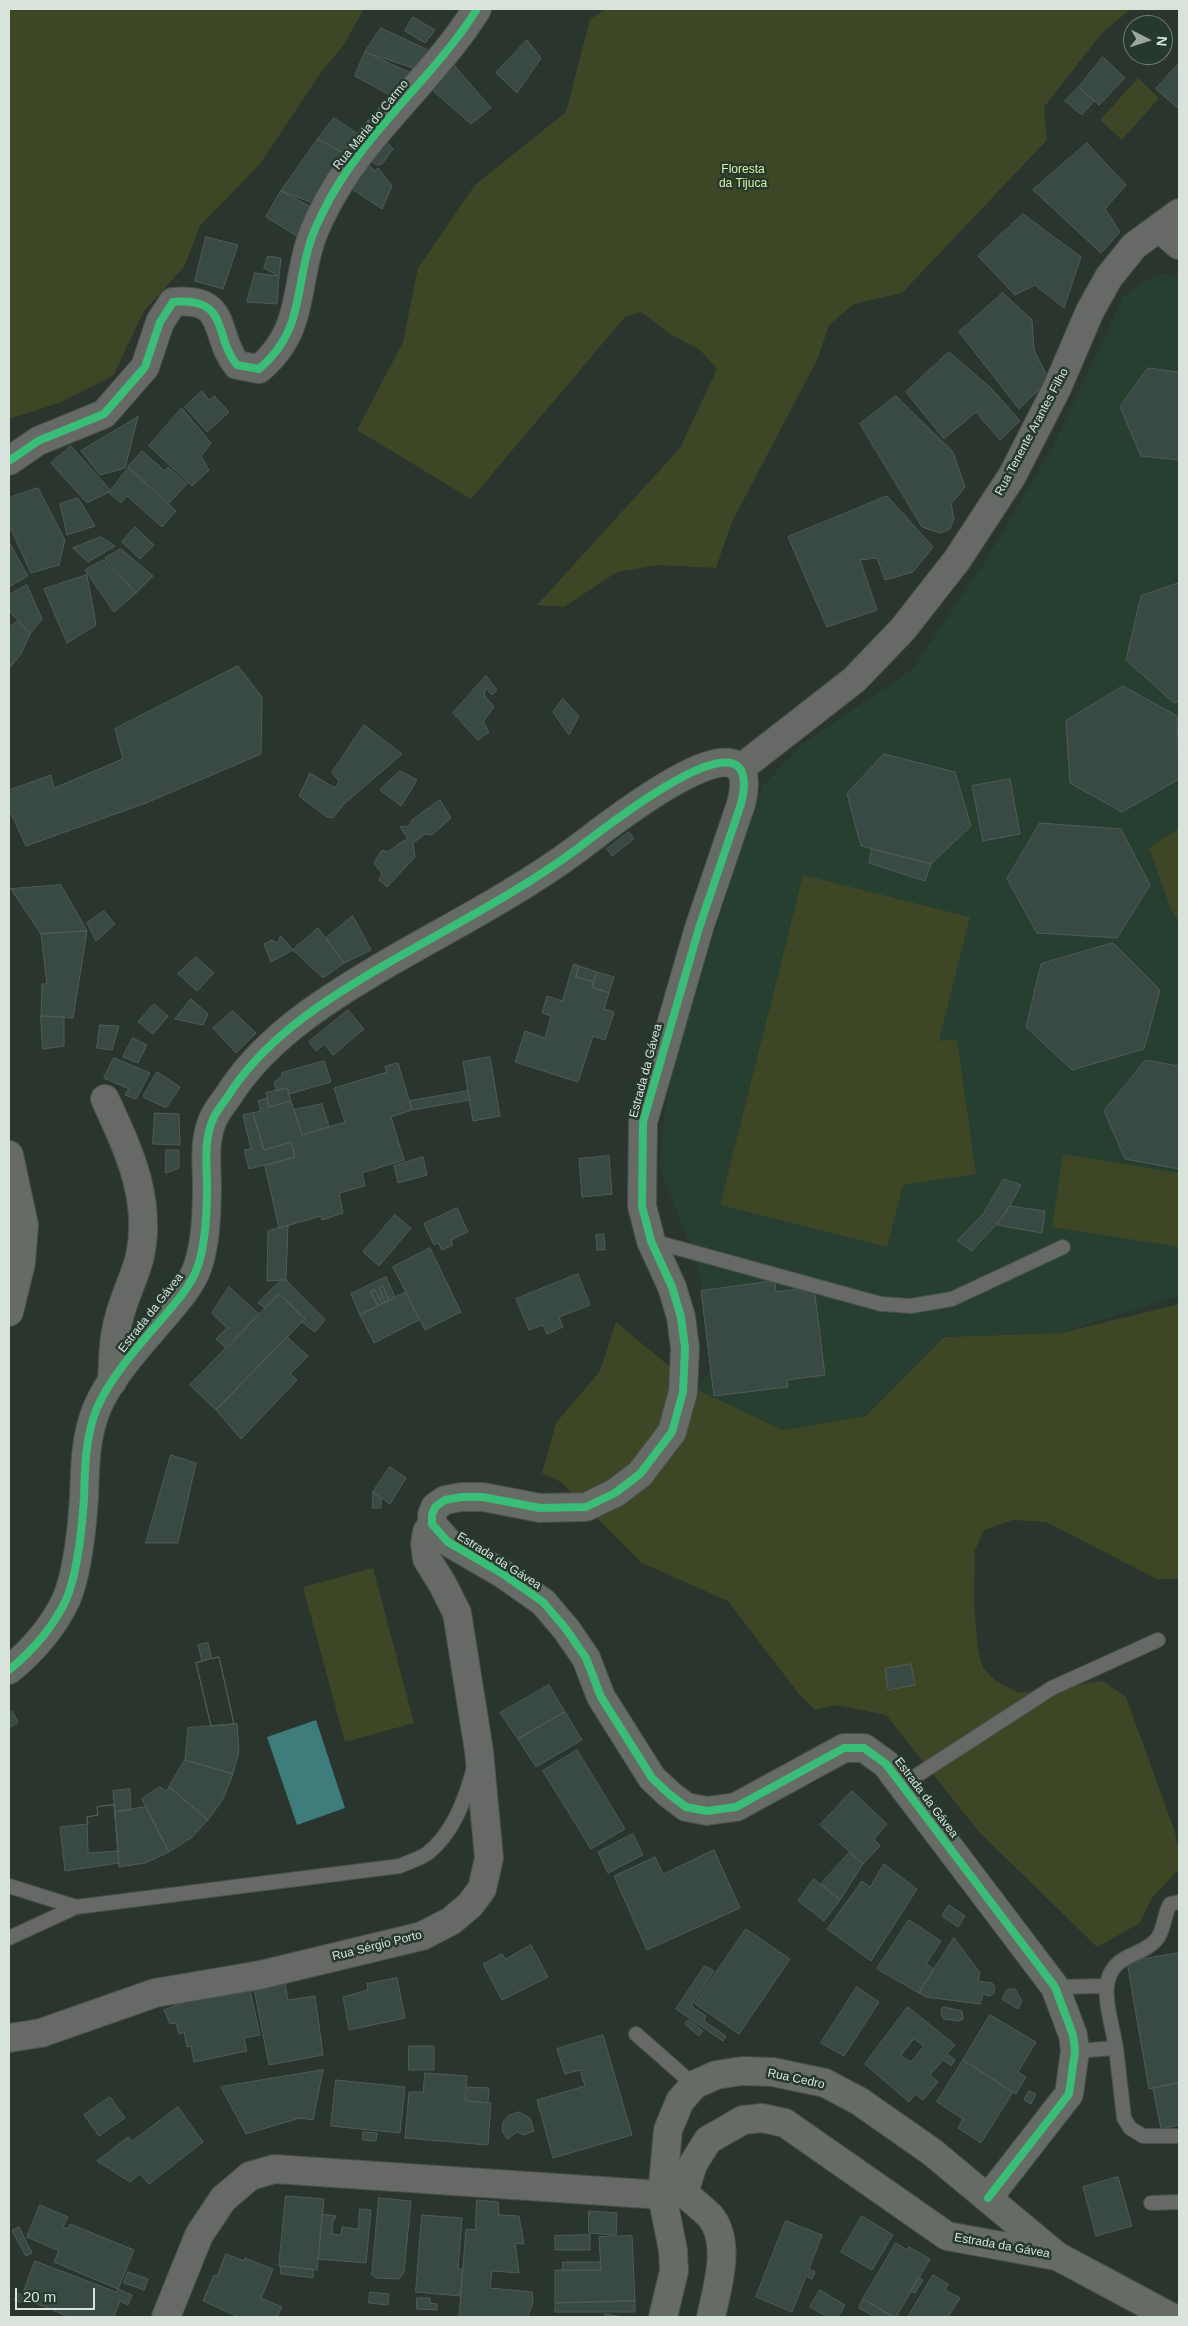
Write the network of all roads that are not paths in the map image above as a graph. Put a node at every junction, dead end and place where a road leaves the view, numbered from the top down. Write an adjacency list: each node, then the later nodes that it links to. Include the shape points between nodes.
1 (477, 9): 4 (street, Rua Maria do Carmo, via 336,188 309,245 293,323 275,356 259,369 237,365 229,355 219,320 209,309 190,302 173,302 160,322 145,367 104,414 38,441)
2 (1169, 220): 3 (street); 5 (street, Rua Tenente Arantes Filho, via 1134,246 1109,277 1012,476 958,560 903,629 854,680)
3 (1179, 246)
4 (9, 461)
5 (741, 768): 8 (street, Estrada da Gávea, via 745,788 741,804 699,928 643,1122 642,1206); 11 (street, Estrada da Gávea, via 723,762 711,763 640,802 562,860 332,996 276,1040 242,1075 214,1116 206,1144 204,1241 196,1272)
6 (104, 1099): 11 (street, via 126,1146 141,1190 142,1218 140,1255 119,1317 114,1343)
7 (9, 1156): 10 (street, via 24,1225 21,1263)
8 (651, 1241): 9 (lane, via 881,1304 911,1306 952,1300); 12 (street, Estrada da Gávea, via 672,1287 681,1317 683,1392 672,1432 640,1474 615,1493 586,1507 540,1508 461,1496 445,1500 435,1507)
9 (1063, 1247)
10 (9, 1312)
11 (112, 1382): 14 (street, Estrada da Gávea, via 98,1405 86,1446 81,1538 66,1599 44,1635)
12 (432, 1524): 15 (street, Rua Sérgio Porto, via 425,1544 427,1559 457,1613); 16 (street, Estrada da Gávea, via 448,1542 543,1602 586,1658 601,1697 652,1778 686,1806 707,1811 736,1807 844,1748 864,1748 886,1764)
13 (1158, 1640): 16 (lane, via 1052,1688)
14 (9, 1670)
15 (479, 1751): 19 (lane, via 466,1799 449,1830 428,1853 400,1866); 24 (street, Rua Sérgio Porto, via 489,1858 482,1889 470,1905 451,1921 422,1936 260,1975 155,1993 41,2034)
16 (902, 1785): 22 (street, Estrada da Gávea)
17 (9, 1886): 19 (lane)
18 (1179, 1902): 21 (lane, via 1170,1904 1165,1912 1159,1937 1121,1960 1110,1972)
19 (76, 1907): 20 (lane)
20 (9, 1938)
21 (1105, 1986): 22 (lane); 25 (lane)
22 (1055, 1987): 26 (street, Estrada da Gávea)
23 (636, 2034): 27 (lane)
24 (9, 2038)
25 (1116, 2048): 26 (lane); 28 (lane, via 1124,2118 1130,2128 1143,2136)
26 (1075, 2050): 30 (street, Estrada da Gávea, via 1069,2094)
27 (694, 2085): 29 (street, Rua Cedro, via 680,2101 668,2130); 30 (street, Rua Cedro, via 716,2075 742,2071 773,2072 825,2084 859,2101 932,2152)
28 (1179, 2136)
29 (673, 2194): 33 (street, Rua Cedro, via 708,2140 743,2120 762,2118 785,2123); 35 (street, via 274,2168 250,2176 223,2199 199,2235); 36 (street, Rua Cedro, via 674,2271); 37 (street, via 710,2217 720,2237 721,2258)
30 (988, 2198): 34 (street, Estrada da Gávea)
31 (1179, 2202): 32 (lane)
32 (1151, 2203)
33 (947, 2236): 34 (street, Estrada da Gávea)
34 (1057, 2256): 38 (street, Estrada da Gávea)
35 (166, 2317)
36 (663, 2317)
37 (711, 2317)
38 (1171, 2317)

